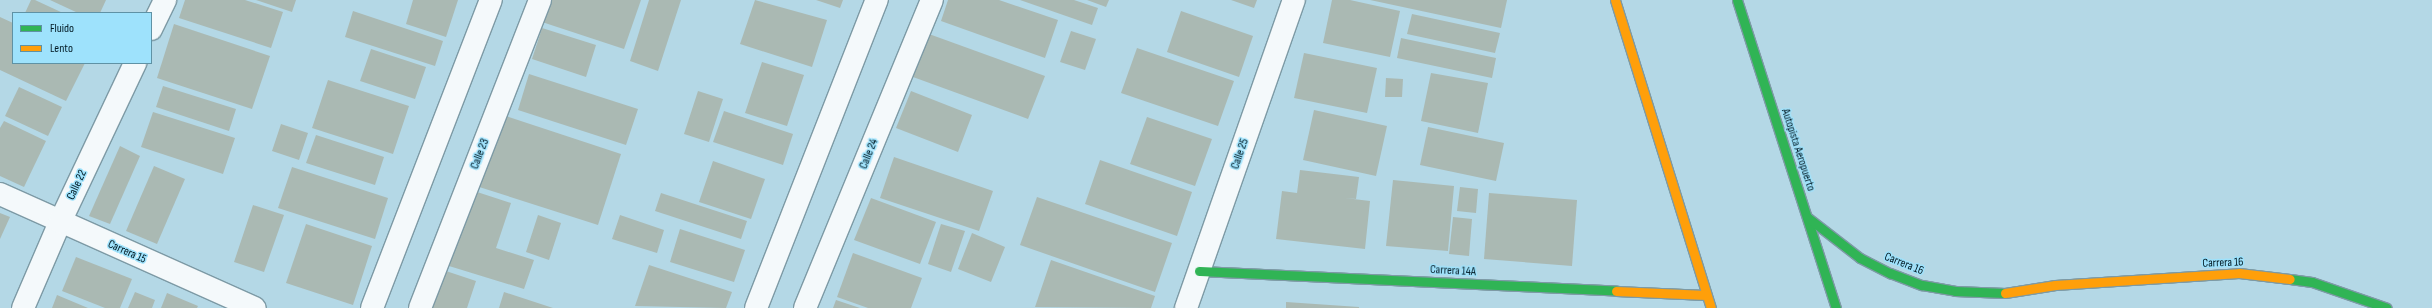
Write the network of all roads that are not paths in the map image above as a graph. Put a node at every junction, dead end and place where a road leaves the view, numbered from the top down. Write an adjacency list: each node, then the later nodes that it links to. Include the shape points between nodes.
1 (165, 0): 9 (street)
2 (492, 0): 21 (street)
3 (540, 0): 22 (street, Calle 23)
4 (877, 0): 23 (street)
5 (932, 0): 24 (street, Calle 24)
6 (1294, 0): 14 (street, Calle 25)
7 (1615, 0): 16 (main road)
8 (1737, 0): 12 (main road, Autopista Aeropuerto)
9 (152, 27)
10 (135, 64): 13 (street, Calle 22)
11 (0, 194): 13 (street, Carrera 15)
12 (1807, 217): 15 (main road, Carrera 16, via 1860,258 1922,285 1988,294 2022,292); 27 (main road, Autopista Aeropuerto)
13 (60, 222): 19 (street, Calle 22); 20 (street, Carrera 15)
14 (1199, 272): 16 (main road, Carrera 14A); 25 (street, Calle 25)
15 (2055, 285): 17 (main road, Carrera 16); 18 (main road, Carrera 16, via 2239,273 2312,282)
16 (1706, 295): 26 (main road)
17 (2024, 302)
18 (2379, 306)
19 (23, 308)
20 (255, 308)
21 (372, 308)
22 (420, 308)
23 (756, 308)
24 (806, 308)
25 (1186, 308)
26 (1711, 308)
27 (1836, 308)

